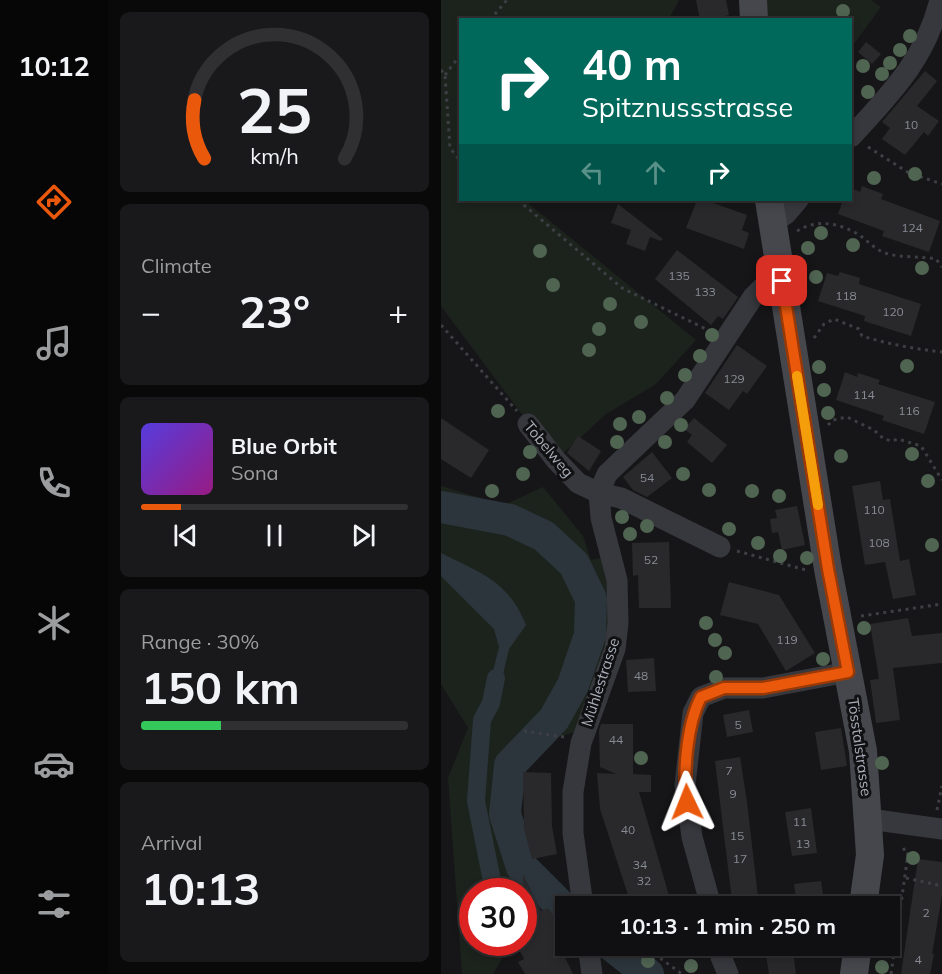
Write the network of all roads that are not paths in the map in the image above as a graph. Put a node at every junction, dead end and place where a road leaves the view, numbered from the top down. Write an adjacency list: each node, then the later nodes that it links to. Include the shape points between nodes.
1 (753, 0): 3 (main road)
2 (940, 0): 4 (street, via 920,54)
3 (754, 18)
4 (855, 140)
5 (797, 201): 6 (street, via 786,214)
6 (771, 211): 7 (main road, Tösstalstrasse)
7 (782, 281): 9 (street, via 765,285 753,297 685,400 607,474); 11 (main road, Tösstalstrasse)
8 (528, 424): 9 (street, Tobelweg, via 578,483)
9 (599, 493): 10 (street, Tobelweg, via 621,498); 14 (street, Mühlestrasse, via 601,518 617,580 618,623 615,649 581,743 573,792 573,833)
10 (720, 547)
11 (848, 672): 12 (main road, Tösstalstrasse, via 863,751); 15 (street, via 763,688 724,688 701,697 693,713 685,785 692,837)
12 (869, 819): 13 (street); 16 (main road, Tösstalstrasse, via 870,855)
13 (942, 829)
14 (582, 896)
15 (708, 896)
16 (864, 896)
17 (590, 956): 20 (street)
18 (722, 956): 21 (street)
19 (856, 956): 22 (main road)
20 (592, 974)
21 (728, 974)
22 (854, 974)

